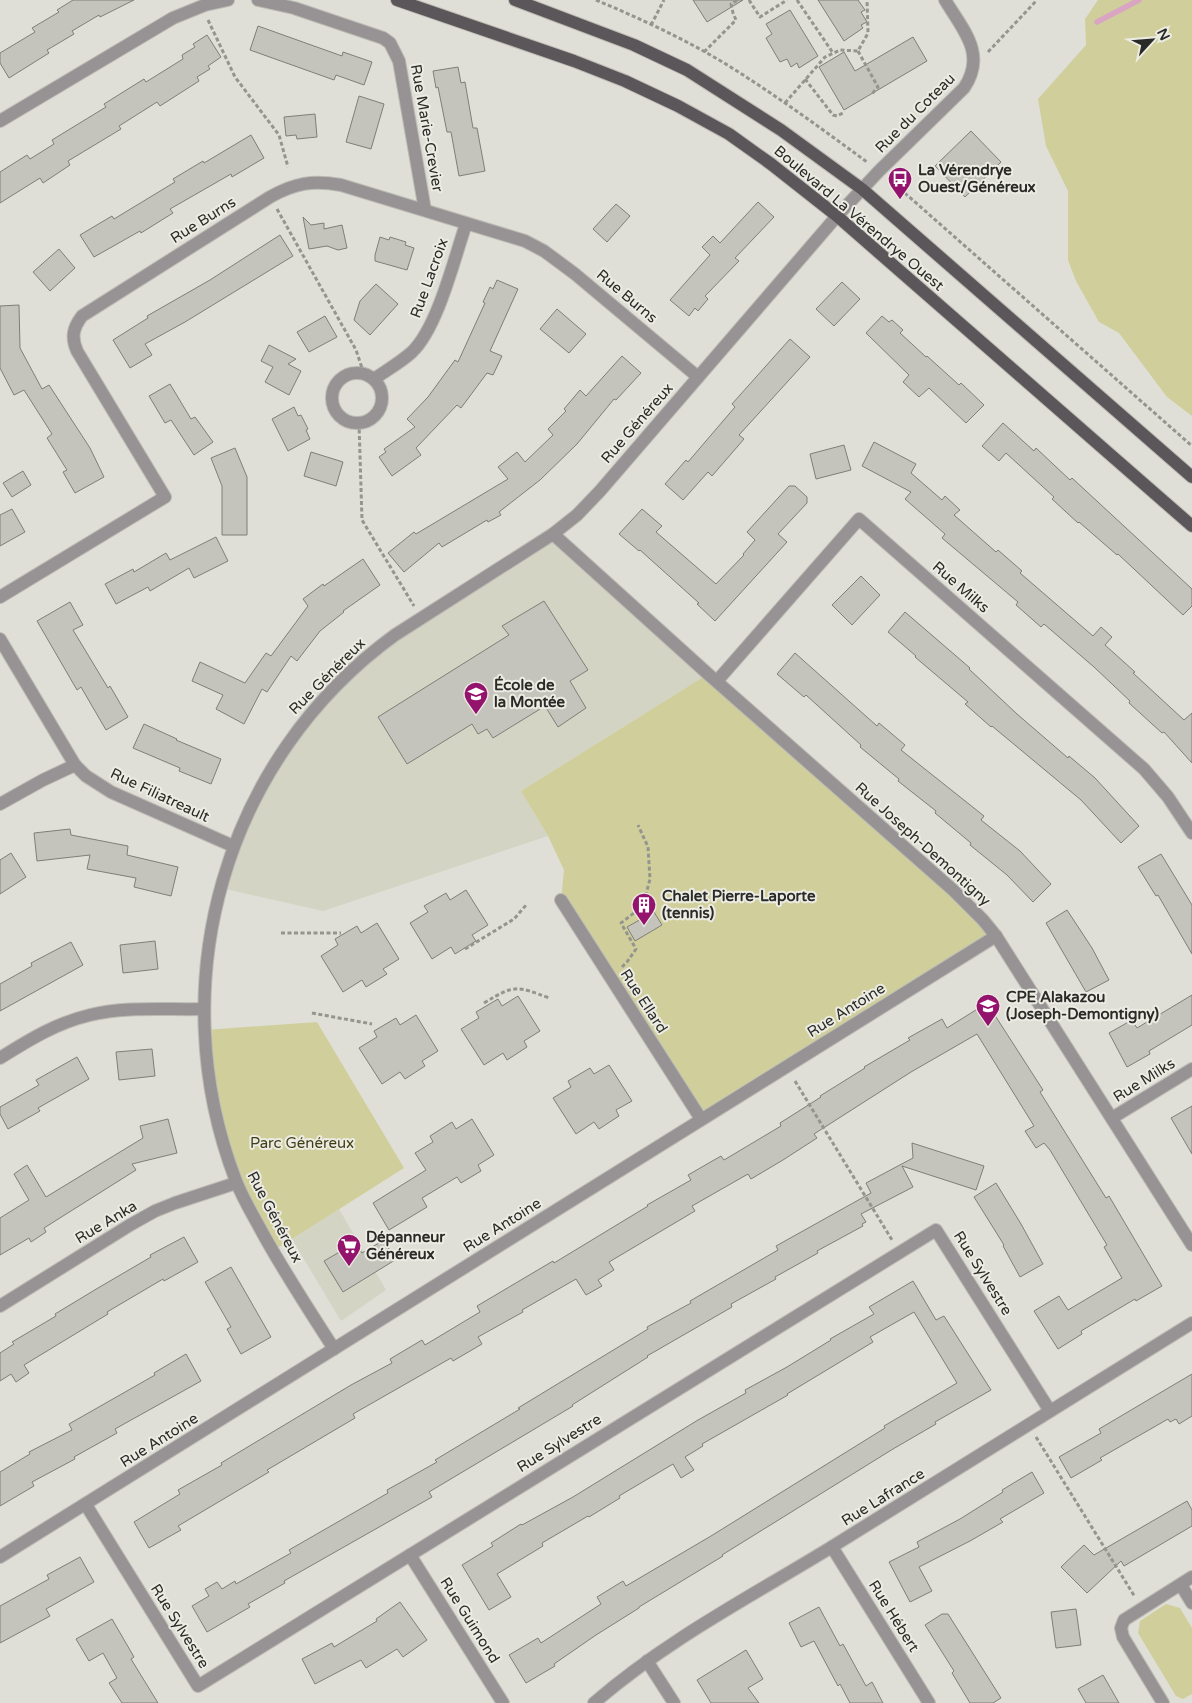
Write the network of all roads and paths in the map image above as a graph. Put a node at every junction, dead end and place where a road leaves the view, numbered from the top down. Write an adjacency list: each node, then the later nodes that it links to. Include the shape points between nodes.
1 (228, 0): 24 (street, via 173,18)
2 (258, 0): 29 (street, Rue Marie-Crevier, via 294,8 390,43 398,61)
3 (397, 0): 30 (main road, Boulevard La Vérendrye Ouest, via 574,61 678,106 729,134)
4 (515, 0): 27 (main road, Boulevard La Vérendrye Ouest, via 634,45 687,70 782,130)
5 (596, 0): 15 (path)
6 (664, 0): 15 (path)
7 (738, 0): 17 (path, via 731,4 736,20)
8 (749, 0): 9 (path, via 760,18)
9 (787, 0)
10 (797, 0): 18 (path)
11 (867, 0): 16 (path, via 868,33)
12 (945, 0): 19 (street, via 971,43)
13 (1037, 0): 19 (path)
14 (207, 17): 25 (path, via 235,77 279,135)
15 (651, 25): 17 (path)
16 (858, 51): 18 (path, via 840,50); 21 (path, via 878,87)
17 (704, 52): 22 (path)
18 (832, 54): 20 (path, via 825,57)
19 (975, 66): 26 (street, Rue du Coteau, via 964,88)
20 (805, 79): 22 (path); 23 (path, via 833,115)
21 (871, 95)
22 (785, 102): 26 (path)
23 (843, 113)
24 (0, 121)
25 (288, 167)
26 (879, 171): 27 (street, Rue du Coteau); 35 (path)
27 (862, 189): 30 (street, Rue Généreux); 36 (main road, Boulevard La Vérendrye Ouest)
28 (270, 197): 29 (street, Rue Burns, via 304,183 330,183); 32 (path); 39 (street, Rue Burns, via 92,308 76,324 73,343 77,351 166,497)
29 (425, 210): 31 (street, Rue Burns)
30 (837, 216): 33 (street, Rue Généreux); 37 (main road, Boulevard La Vérendrye Ouest)
31 (466, 224): 32 (street, Rue Lacroix, via 437,310 423,338 413,351); 33 (street, Rue Burns, via 525,241 544,251)
32 (369, 376): 34 (street, via 381,390 382,405 374,417); 34 (street, Rue Lacroix, via 355,372 346,375 339,380 331,396 332,404 342,419)
33 (698, 378): 38 (street, Rue Généreux, via 600,491)
34 (359, 423): 40 (path, via 362,520)
35 (1192, 446)
36 (1192, 477)
37 (1192, 526)
38 (554, 534): 40 (street, Rue Généreux); 42 (street, Rue Joseph-Demontigny)
39 (0, 597)
40 (420, 618): 47 (street, Rue Généreux, via 355,666 300,725 263,784)
41 (0, 639): 43 (street, Rue Filiatreault)
42 (716, 681): 46 (street, Rue Milks, via 859,519 1144,769); 54 (street, Rue Joseph-Demontigny, via 954,890)
43 (75, 765): 44 (street); 47 (street, Rue Filiatreault, via 111,792)
44 (0, 804)
45 (638, 825): 48 (path, via 648,847 650,879)
46 (1192, 833)
47 (233, 846): 59 (street, Rue Généreux, via 210,936)
48 (646, 894): 51 (path); 56 (path, via 642,906 620,923 636,949)
49 (560, 900): 56 (street, Rue Ellard)
50 (528, 904): 55 (path, via 514,920)
51 (652, 906)
52 (281, 933): 53 (path)
53 (341, 934)
54 (996, 936): 65 (street, Rue Joseph-Demontigny); 66 (street, Rue Antoine)
55 (465, 949)
56 (610, 977): 66 (street, Rue Ellard)
57 (549, 998): 58 (path, via 522,988 505,990)
58 (484, 1003)
59 (204, 1009): 62 (street, via 92,1015 46,1030); 67 (street, Rue Généreux, via 212,1095)
60 (312, 1013): 61 (path)
61 (372, 1024)
62 (0, 1058)
63 (1192, 1069): 65 (street, Rue Milks)
64 (794, 1081): 69 (path)
65 (1112, 1118): 68 (street, Rue Joseph-Demontigny)
66 (701, 1119): 72 (street, Rue Antoine)
67 (236, 1183): 70 (street, Rue Anka, via 155,1211); 72 (street, Rue Généreux, via 273,1251)
68 (1192, 1245)
69 (899, 1251): 73 (street, Rue Sylvestre, via 936,1230); 77 (street, Rue Sylvestre)
70 (0, 1306)
71 (1192, 1323): 73 (street, Rue Lafrance)
72 (334, 1349): 75 (street, Rue Antoine)
73 (1050, 1412): 74 (street, Rue Lafrance)
74 (1028, 1425): 76 (street, Rue Lafrance); 82 (path)
75 (86, 1505): 77 (street, Rue Sylvestre, via 198,1686); 78 (street, Rue Antoine)
76 (832, 1547): 83 (street, Rue Lafrance); 87 (street, Rue Hébert)
77 (410, 1555): 84 (street, Rue Guimond)
78 (0, 1557)
79 (1192, 1577): 80 (street)
80 (1180, 1584): 81 (street); 82 (street)
81 (1192, 1603)
82 (1142, 1609): 88 (street, via 1124,1620 1121,1628 1123,1637)
83 (647, 1661): 85 (street, Rue Lafrance); 86 (street)
84 (503, 1703)
85 (594, 1703)
86 (674, 1703)
87 (929, 1703)
88 (1162, 1703)

